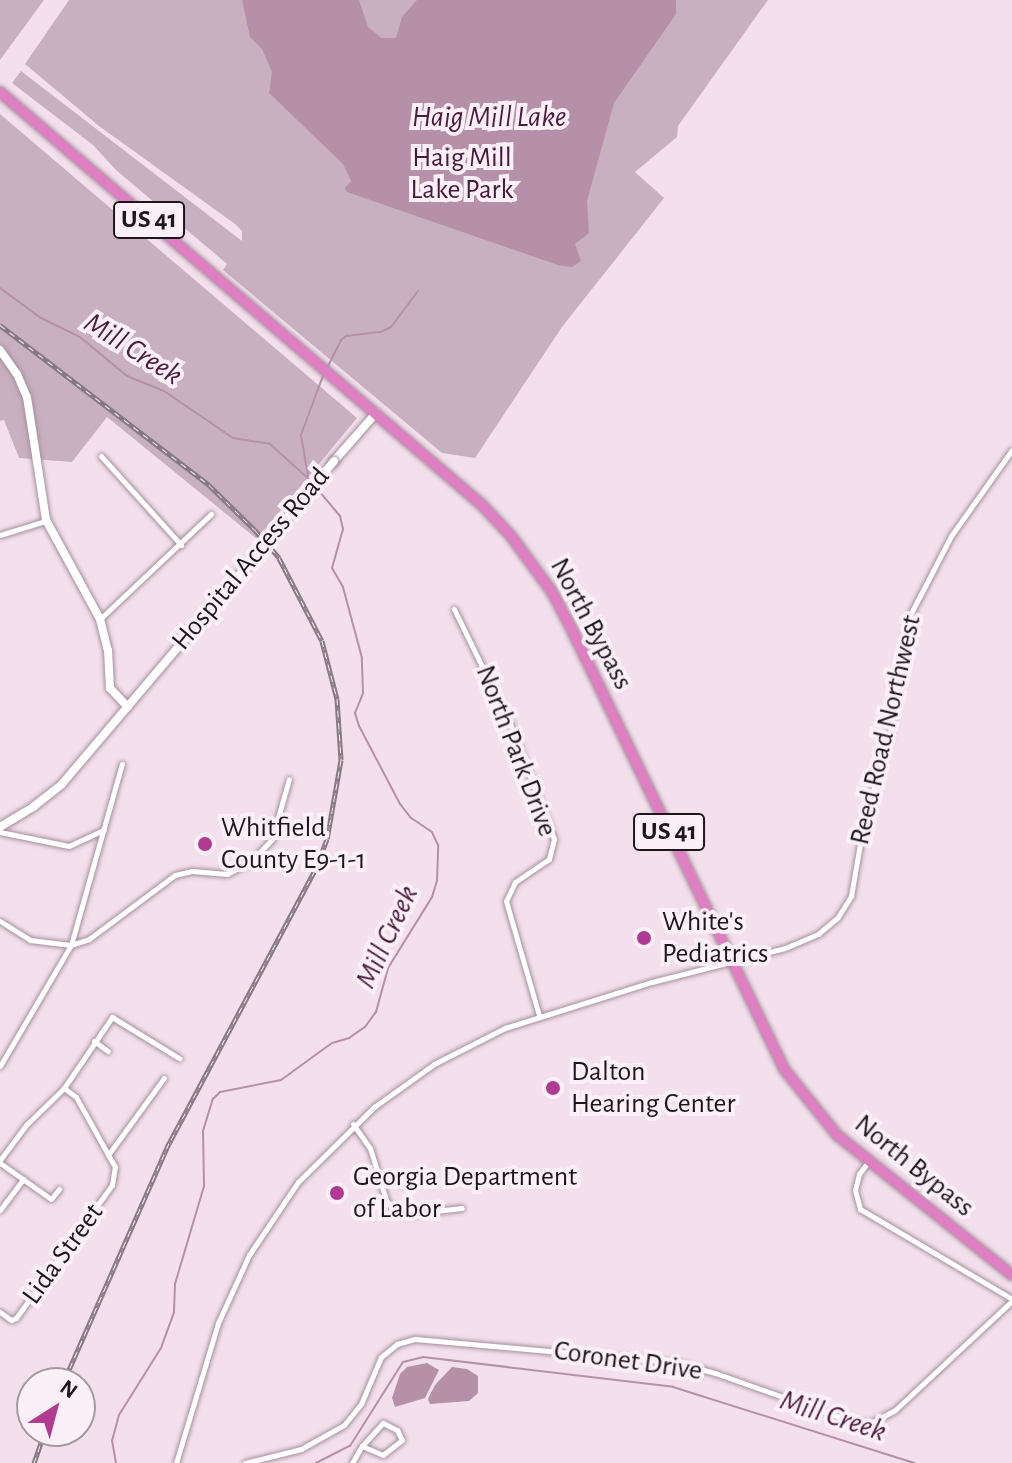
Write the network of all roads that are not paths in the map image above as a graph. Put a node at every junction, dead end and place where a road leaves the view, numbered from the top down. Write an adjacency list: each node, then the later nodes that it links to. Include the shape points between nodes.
1 (0, 92): 3 (highway, North Bypass / US 41)
2 (0, 350): 7 (main road, via 27,397)
3 (376, 413): 12 (main road, Hospital Access Road, bridge); 19 (highway, North Bypass / US 41, via 482,505 552,592)
4 (1012, 450): 19 (street, Reed Road Northwest, via 951,536 908,619 890,733 846,905 818,934)
5 (101, 456): 9 (street)
6 (211, 514): 9 (street)
7 (46, 520): 8 (street); 11 (main road)
8 (0, 535)
9 (181, 545): 11 (street)
10 (454, 609): 20 (street, North Park Drive, via 510,724 554,839 545,865 515,882 506,901)
11 (100, 619): 12 (main road, via 110,688)
12 (128, 707): 15 (main road, Hospital Access Road, via 62,784)
13 (122, 764): 16 (street)
14 (289, 779): 18 (street, via 272,839 251,861 227,874 175,875 89,939)
15 (0, 830): 16 (street, via 69,846)
16 (104, 830): 18 (street)
17 (0, 921): 18 (street, via 30,940)
18 (71, 945): 24 (street)
19 (732, 961): 20 (street, Reed Road Northwest); 30 (highway, North Bypass / US 41, via 784,1069 816,1113)
20 (539, 1015): 27 (street, Reed Road Northwest, via 434,1064)
21 (94, 1041): 22 (street); 23 (street, via 112,1017); 26 (street)
22 (108, 1051)
23 (179, 1058)
24 (0, 1066)
25 (164, 1078): 28 (street)
26 (64, 1088): 28 (street, via 76,1097); 29 (street, via 26,1125)
27 (353, 1124): 33 (street, via 370,1148 386,1200 395,1212); 39 (street, Reed Road Northwest, via 298,1182 238,1277 213,1338)
28 (108, 1155): 37 (street, Lida Street, via 115,1167 112,1185 11,1320)
29 (0, 1161): 31 (street)
30 (868, 1162): 35 (highway, North Bypass / US 41); 36 (street, via 855,1190 860,1209)
31 (23, 1179): 32 (street, via 51,1199); 34 (street)
32 (59, 1189)
33 (462, 1208)
34 (0, 1210)
35 (1008, 1272)
36 (1012, 1300): 40 (street, Coronet Drive, via 895,1410 871,1423 854,1422 675,1362 415,1339 397,1344 381,1357 355,1414 332,1434 301,1449)
37 (0, 1312)
38 (362, 1446): 38 (street, via 383,1423 397,1430 402,1440 383,1455); 41 (street)
39 (176, 1463)
40 (245, 1463)
41 (352, 1463)

